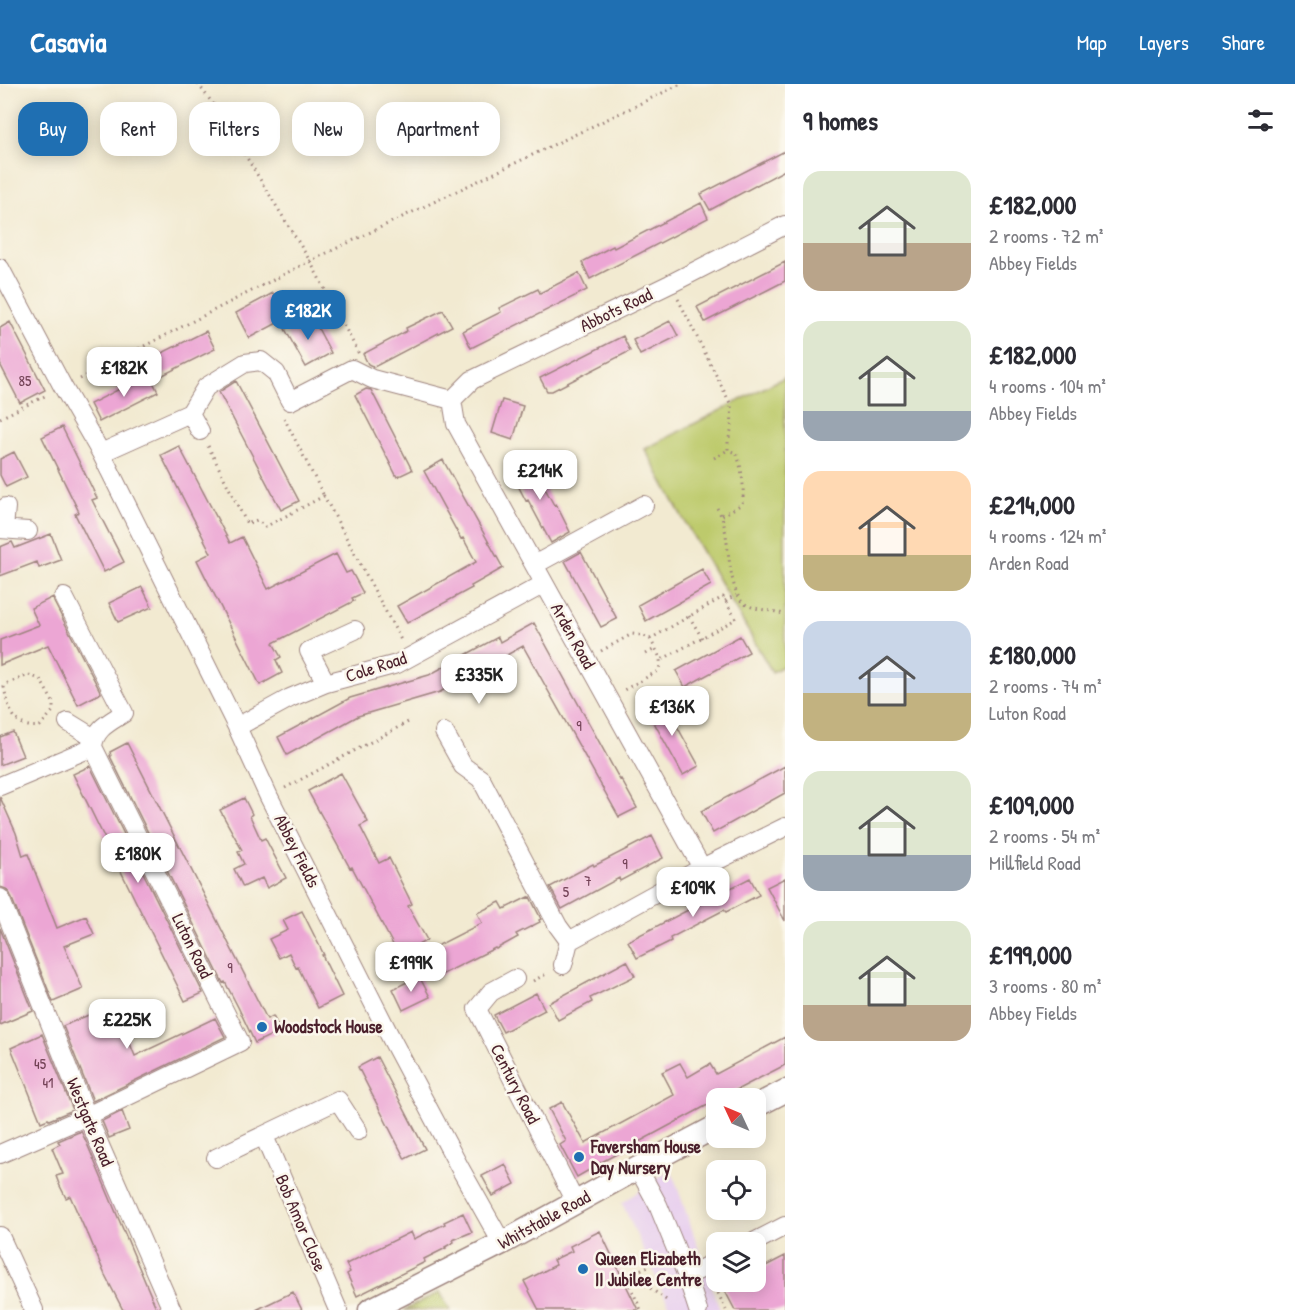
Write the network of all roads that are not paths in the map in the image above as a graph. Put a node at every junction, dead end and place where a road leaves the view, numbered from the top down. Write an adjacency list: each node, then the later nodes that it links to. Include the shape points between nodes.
1 (785, 225): 3 (street, Abbots Road, via 472,380)
2 (0, 268): 6 (street, Abbey Fields)
3 (452, 400): 4 (street, via 372,379 352,369 290,401 276,373 261,362 245,363 206,387); 11 (street, Arden Road, via 456,424)
4 (190, 412): 5 (street); 6 (street)
5 (200, 431)
6 (101, 453): 17 (street, Abbey Fields)
7 (644, 505): 11 (street)
8 (6, 507): 9 (street)
9 (2, 528): 10 (street)
10 (28, 531)
11 (534, 565): 12 (street, Arden Road)
12 (544, 584): 15 (street, Cole Road, via 397,664); 22 (street, Arden Road)
13 (64, 597): 19 (street, via 124,713 102,727)
14 (355, 630): 15 (street, via 309,651)
15 (326, 683): 17 (street, Cole Road)
16 (68, 722): 19 (street)
17 (237, 727): 40 (street, Abbey Fields, via 392,1040)
18 (444, 732): 24 (street, via 463,766 481,779)
19 (94, 742): 20 (street); 29 (street, Luton Road, via 240,1042)
20 (0, 786)
21 (785, 827): 22 (street)
22 (702, 868): 24 (street)
23 (0, 898): 29 (street, Westgate Road)
24 (569, 941): 25 (street)
25 (563, 965)
26 (515, 979): 36 (street, Century Road, via 491,992 477,1009)
27 (785, 1091): 28 (main road)
28 (766, 1101)
29 (87, 1116): 33 (street); 44 (street, Westgate Road)
30 (358, 1131): 32 (street, via 338,1100)
31 (706, 1132): 35 (main road, Whitstable Road)
32 (264, 1136): 34 (street); 45 (street, Bob Amor Close)
33 (0, 1154)
34 (216, 1158)
35 (638, 1168): 36 (main road, Whitstable Road); 42 (street)
36 (575, 1202): 40 (main road, Whitstable Road)
37 (785, 1226): 39 (street)
38 (0, 1236): 43 (street)
39 (766, 1236)
40 (502, 1243): 46 (main road, Whitstable Road)
41 (706, 1266): 42 (street)
42 (687, 1276): 47 (street)
43 (34, 1310)
44 (172, 1310)
45 (338, 1310)
46 (370, 1310)
47 (698, 1310)

